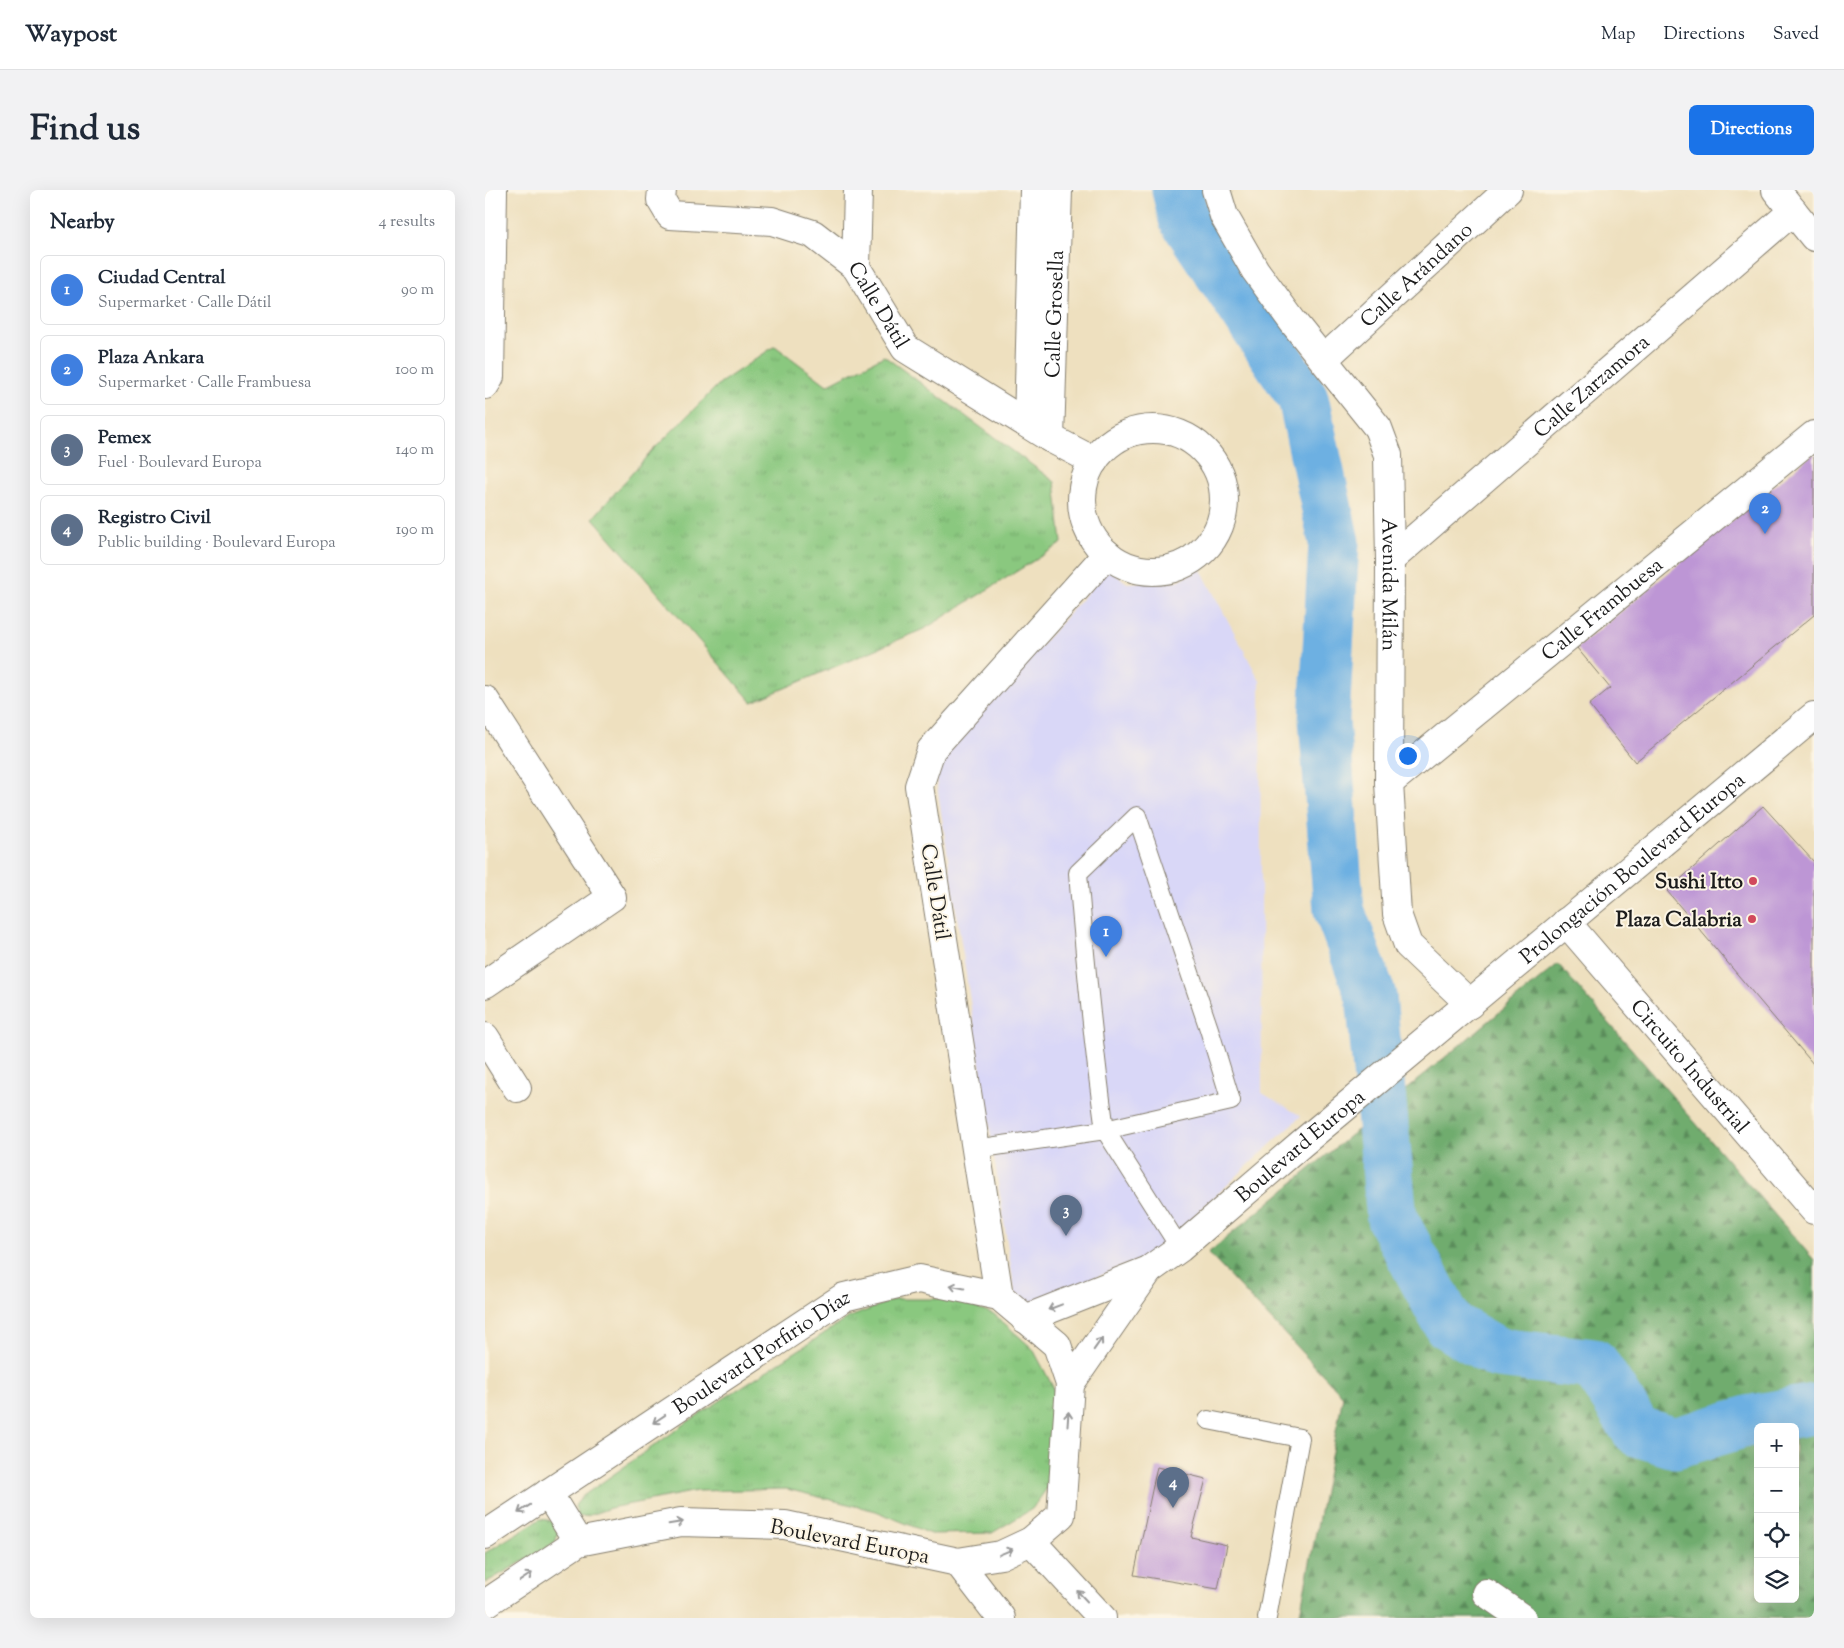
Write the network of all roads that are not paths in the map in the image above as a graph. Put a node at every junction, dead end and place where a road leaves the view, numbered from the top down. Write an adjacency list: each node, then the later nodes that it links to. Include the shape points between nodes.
1 (493, 190): 13 (street)
2 (662, 190): 11 (street, Calle Dátil, via 661,200 669,215 773,221 813,234)
3 (858, 190): 11 (street)
4 (1034, 190): 14 (street, Calle Grosella)
5 (1058, 190): 14 (street, Calle Grosella)
6 (1216, 190): 12 (street, Avenida Milán, via 1225,216 1255,270)
7 (1508, 190): 12 (street, Calle Arándano)
8 (1776, 190): 9 (street)
9 (1793, 211): 10 (street); 18 (street, Calle Zarzamora)
10 (1814, 237)
11 (856, 267): 14 (street, Calle Dátil, via 905,348)
12 (1324, 359): 18 (street, Avenida Milán, via 1378,428 1388,455)
13 (487, 381)
14 (1039, 431): 16 (street, Calle Dátil)
15 (1814, 435): 21 (street, Calle Frambuesa)
16 (1094, 461): 17 (street, via 1085,480 1082,500 1085,520); 17 (street, via 1110,443 1132,431 1156,428 1180,433 1201,447 1216,466 1223,489 1223,514 1214,537 1191,559 1176,567 1152,571 1128,567)
17 (1107, 554): 28 (street, Calle Dátil, via 931,750 919,786)
18 (1390, 560): 21 (street, Avenida Milán)
19 (485, 700): 23 (street, via 612,897)
20 (1814, 716): 22 (street, Prolongación Boulevard Europa)
21 (1389, 783): 24 (street, Avenida Milán, via 1397,914 1408,945)
22 (1566, 922): 24 (street, Prolongación Boulevard Europa); 29 (street, Circuito Industrial)
23 (485, 984)
24 (1460, 1012): 30 (street, Boulevard Europa)
25 (485, 1037): 26 (street)
26 (517, 1088)
27 (1105, 1130): 27 (lane, via 1231,1101 1137,816 1079,872 1085,971); 28 (lane); 30 (lane)
28 (976, 1150): 32 (street, Calle Dátil)
29 (1810, 1197)
30 (1180, 1248): 31 (street, Boulevard Europa)
31 (1149, 1270): 33 (street, Boulevard Europa, one-way to 33); 34 (street, Boulevard Europa, one-way to 31)
32 (999, 1296): 33 (street); 36 (street, Boulevard Porfirio Díaz, one-way to 36, via 919,1280 844,1297)
33 (1025, 1319): 34 (street, Boulevard Europa, via 1057,1345)
34 (1070, 1384): 38 (street, Boulevard Europa, one-way to 34, via 1061,1515)
35 (1208, 1420): 45 (lane, via 1300,1438)
36 (548, 1493): 37 (street, Boulevard Porfirio Díaz, one-way to 37); 39 (street)
37 (485, 1535)
38 (1031, 1540): 40 (street, Boulevard Europa, one-way to 38, via 1001,1555); 44 (street, one-way to 38)
39 (578, 1542): 40 (street, Boulevard Europa, one-way to 40, via 681,1522 785,1524); 42 (street, Boulevard Europa, one-way to 39)
40 (958, 1562): 43 (street)
41 (1486, 1593): 46 (street)
42 (485, 1604)
43 (1001, 1618)
44 (1102, 1618)
45 (1267, 1618)
46 (1523, 1618)

